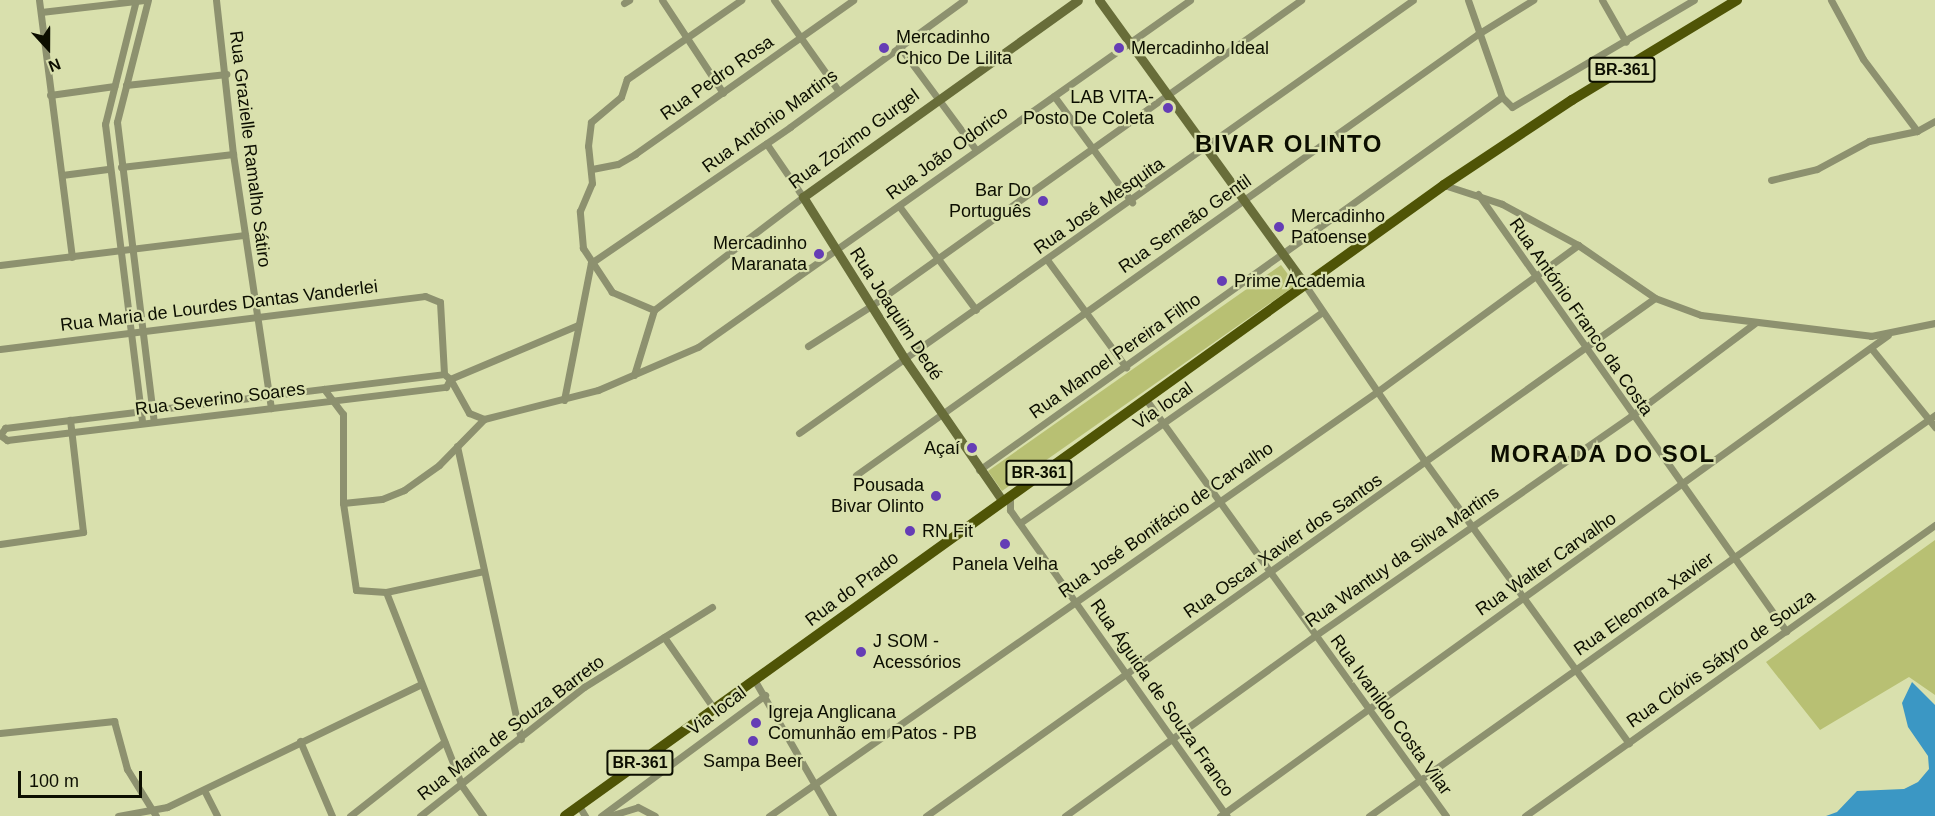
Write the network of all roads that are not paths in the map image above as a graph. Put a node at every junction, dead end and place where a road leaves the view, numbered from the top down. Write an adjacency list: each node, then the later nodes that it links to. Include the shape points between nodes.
1 (39, 0): 21 (street)
2 (136, 0): 3 (street); 21 (street); 30 (street)
3 (146, 0): 29 (street)
4 (216, 0): 28 (street, Rua Grazielle Ramalho Sátiro)
5 (662, 0): 23 (street)
6 (741, 0): 23 (street)
7 (774, 0): 24 (street)
8 (853, 0): 24 (street, Rua Pedro Rosa)
9 (964, 0): 27 (street, Rua Antônio Martins)
10 (1078, 0): 37 (street, Rua Zozimo Gurgel)
11 (1099, 0): 26 (street)
12 (1190, 0): 26 (street, Rua João Odorico)
13 (1301, 0): 34 (street)
14 (1413, 0): 41 (street, Rua José Mesquita)
15 (1468, 0): 22 (street)
16 (1533, 0): 22 (street, Rua Semeão Gentil)
17 (1602, 0): 25 (street)
18 (1694, 0): 25 (street)
19 (1737, 0): 50 (main road, BR-361, via 1563,106)
20 (1831, 0): 39 (street, via 1863,59)
21 (41, 12): 33 (street)
22 (1478, 34): 36 (street); 54 (street, Rua Semeão Gentil)
23 (689, 36): 32 (street); 47 (street, via 627,79 621,97 591,122 588,146)
24 (800, 38): 31 (street); 32 (street, Rua Pedro Rosa)
25 (1626, 42): 36 (street, via 1519,106 1512,107)
26 (1130, 43): 34 (street); 35 (street, Rua João Odorico)
27 (899, 46): 31 (street, Rua Antônio Martins); 37 (street)
28 (226, 74): 29 (street); 44 (street, Rua Grazielle Ramalho Sátiro)
29 (126, 85): 45 (street, via 117,122)
30 (114, 86): 33 (street); 46 (street, via 105,124)
31 (838, 90): 40 (street, Rua Antônio Martins)
32 (723, 93): 47 (street, Rua Pedro Rosa, via 618,164)
33 (50, 95): 48 (street)
34 (1168, 95): 41 (street); 42 (street)
35 (1054, 96): 42 (street); 43 (street, Rua João Odorico)
36 (1502, 97): 61 (street, Rua Manoel Pereira Filho)
37 (936, 100): 43 (street); 52 (street, Rua Zozimo Gurgel)
38 (1935, 121): 39 (street)
39 (1917, 131): 49 (street, via 1869,141 1817,170)
40 (766, 143): 52 (street, Rua Joaquim Dedé); 65 (street, Rua Antônio Martins)
41 (1207, 148): 53 (street, Rua José Mesquita); 54 (street)
42 (1094, 149): 53 (street); 63 (street)
43 (976, 150): 55 (street, Rua João Odorico)
44 (233, 153): 45 (street); 56 (street, Rua Grazielle Ramalho Sátiro)
45 (121, 167): 58 (street)
46 (108, 169): 48 (street); 59 (street)
47 (592, 169): 65 (street, via 592,183 580,211 583,248)
48 (62, 175): 62 (street)
49 (1771, 180)
50 (1444, 185): 51 (street); 68 (main road, BR-361)
51 (1478, 194): 57 (street); 67 (street, Rua António Franco da Costa)
52 (803, 197): 60 (street, Rua Joaquim Dedé); 71 (street, Rua Zozimo Gurgel)
53 (1132, 202): 64 (street, Rua José Mesquita)
54 (1243, 202): 61 (street); 73 (street, Rua Semeão Gentil)
55 (899, 207): 60 (street, Rua João Odorico); 63 (street)
56 (245, 235): 58 (street); 75 (street, Rua Grazielle Ramalho Sátiro)
57 (1578, 245): 67 (street, Rua José Bonifácio de Carvalho); 69 (street)
58 (131, 249): 59 (street); 79 (street)
59 (118, 250): 62 (street); 80 (street)
60 (836, 251): 70 (street, Rua Joaquim Dedé); 88 (street, Rua João Odorico, via 698,346)
61 (1283, 255): 68 (street); 87 (street, Rua Manoel Pereira Filho)
62 (72, 257): 66 (street)
63 (938, 259): 70 (street); 72 (street)
64 (1048, 261): 72 (street, Rua José Mesquita); 73 (street)
65 (591, 262): 71 (street, via 612,292); 78 (street)
66 (0, 265)
67 (1533, 277): 83 (street, Rua António Franco da Costa); 91 (street, Rua José Bonifácio de Carvalho)
68 (1305, 285): 74 (street); 93 (main road, Rua do Prado / BR-361)
69 (1655, 297): 76 (street, via 1701,315); 83 (street, Rua Oscar Xavier dos Santos)
70 (872, 306): 82 (street); 86 (street, Rua Joaquim Dedé)
71 (654, 310): 88 (street)
72 (976, 310): 86 (street, Rua José Mesquita)
73 (1087, 312): 87 (street); 99 (street, Rua Semeão Gentil)
74 (1322, 312): 91 (street); 106 (street, Via local)
75 (256, 315): 79 (street, Rua Maria de Lourdes Dantas Vanderlei); 89 (street, Rua Maria de Lourdes Dantas Vanderlei, via 425,296 440,302); 92 (street, Rua Grazielle Ramalho Sátiro)
76 (1756, 322): 81 (street); 100 (street, Rua Wantuy da Silva Martins)
77 (1935, 323): 81 (street)
78 (578, 325): 89 (street, Rua Severino Soares); 95 (street)
79 (142, 329): 80 (street, Rua Maria de Lourdes Dantas Vanderlei); 97 (street)
80 (129, 330): 85 (street, Rua Maria de Lourdes Dantas Vanderlei); 98 (street)
81 (1888, 335): 84 (street, Rua Walter Carvalho)
82 (808, 346)
83 (1585, 348): 100 (street, Rua António Franco da Costa); 112 (street, Rua Oscar Xavier dos Santos)
84 (1871, 348): 101 (street); 115 (street, Rua Walter Carvalho)
85 (0, 349)
86 (906, 361): 99 (street, Rua Joaquim Dedé); 109 (street, Rua José Mesquita)
87 (1126, 367): 113 (street, Rua Manoel Pereira Filho)
88 (634, 375): 95 (street, Rua João Odorico)
89 (447, 376): 90 (street, Rua Severino Soares); 94 (street, Rua Severino Soares, via 446,387); 102 (street, via 469,413)
90 (324, 389): 92 (street, Rua Severino Soares); 94 (street)
91 (1378, 391): 112 (street); 117 (street, Rua José Bonifácio de Carvalho)
92 (269, 396): 96 (street, Rua Grazielle Ramalho Sátiro); 97 (street, Rua Severino Soares)
93 (1144, 398): 106 (street, Rua Ivanildo Costa Vilar); 116 (main road, Rua do Prado / BR-361)
94 (334, 400): 96 (street, Rua Severino Soares); 118 (street, via 343,414)
95 (564, 400): 102 (street, Rua João Odorico)
96 (271, 408): 104 (street, Rua Severino Soares)
97 (152, 409): 98 (street, Rua Severino Soares); 104 (street)
98 (140, 411): 103 (street, Rua Severino Soares); 105 (street)
99 (942, 414): 113 (street, Rua Joaquim Dedé); 114 (street, Rua Semeão Gentil)
100 (1631, 416): 115 (street, Rua António Franco da Costa); 123 (street, Rua Wantuy da Silva Martins)
101 (1932, 417): 107 (street); 125 (street, Rua Eleonora Xavier)
102 (484, 419): 111 (street)
103 (70, 420): 108 (street); 110 (street, Rua Severino Soares, via 5,428)
104 (154, 422): 105 (street, Rua Severino Soares)
105 (142, 423): 108 (street, Rua Severino Soares)
106 (1164, 424): 117 (street, Rua Ivanildo Costa Vilar); 121 (street, Via local)
107 (1935, 427)
108 (71, 432): 110 (street, Rua Severino Soares, via 7,440); 124 (street, via 83,532)
109 (799, 433)
110 (0, 434)
111 (457, 446): 118 (street, via 439,465 404,490 382,499); 126 (street)
112 (1426, 463): 123 (street); 127 (street, Rua Oscar Xavier dos Santos)
113 (979, 470): 116 (street, Rua Joaquim Dedé)
114 (856, 475)
115 (1682, 486): 125 (street, Rua António Franco da Costa); 129 (street, Rua Walter Carvalho)
116 (1006, 497): 119 (main road, Rua do Prado / BR-361); 120 (street)
117 (1221, 499): 127 (street, Rua Ivanildo Costa Vilar); 130 (street, Rua José Bonifácio de Carvalho)
118 (343, 503): 128 (street, via 356,590)
119 (992, 507): 120 (street); 137 (main road, Rua do Prado / BR-361)
120 (1010, 510): 121 (street, Rua Águida de Souza Franco)
121 (1020, 523): 130 (street, Rua Águida de Souza Franco)
122 (1935, 525): 132 (street, Rua Clóvis Sátyro de Souza)
123 (1473, 528): 129 (street); 133 (street, Rua Wantuy da Silva Martins)
124 (0, 544)
125 (1733, 560): 132 (street, Rua António Franco da Costa); 135 (street, Rua Eleonora Xavier)
126 (484, 571): 128 (street); 143 (street)
127 (1271, 572): 133 (street, Rua Ivanildo Costa Vilar); 136 (street, Rua Oscar Xavier dos Santos)
128 (386, 592): 138 (street)
129 (1525, 598): 135 (street); 140 (street, Rua Walter Carvalho)
130 (1076, 603): 136 (street, Rua Águida de Souza Franco); 149 (street, Rua José Bonifácio de Carvalho)
131 (712, 607): 134 (street, Rua Maria de Souza Barreto)
132 (1786, 632): 147 (street, Rua Clóvis Sátyro de Souza)
133 (1316, 635): 140 (street, Rua Ivanildo Costa Vilar); 144 (street, Rua Wantuy da Silva Martins)
134 (664, 638): 141 (street); 143 (street, Rua Maria de Souza Barreto, via 584,687)
135 (1576, 671): 147 (street); 148 (street, Rua Eleonora Xavier)
136 (1127, 675): 144 (street, Rua Águida de Souza Franco); 167 (street, Rua Oscar Xavier dos Santos)
137 (755, 681): 139 (street); 141 (main road, Rua do Prado / BR-361)
138 (421, 684): 145 (street); 146 (street)
139 (765, 694): 149 (street); 162 (street, Via local)
140 (1369, 708): 148 (street, Rua Ivanildo Costa Vilar); 154 (street, Rua Walter Carvalho)
141 (715, 710): 152 (main road, Rua do Prado / BR-361)
142 (0, 734): 153 (street, via 114,721 127,769)
143 (522, 739): 150 (street, Rua Maria de Souza Barreto)
144 (1173, 740): 154 (street, Rua Águida de Souza Franco); 168 (street, Rua Wantuy da Silva Martins)
145 (300, 741): 151 (street); 157 (street)
146 (444, 742): 150 (street); 158 (street)
147 (1629, 743): 171 (street, Rua Clóvis Sátyro de Souza)
148 (1419, 780): 169 (street, Rua Eleonora Xavier); 170 (street, Rua Ivanildo Costa Vilar)
149 (815, 785): 165 (street, Rua José Bonifácio de Carvalho); 166 (street)
150 (462, 786): 159 (street, Rua Maria de Souza Barreto); 160 (street)
151 (204, 790): 153 (street); 156 (street)
152 (582, 811): 161 (main road, Rua do Prado / BR-361)
153 (154, 814): 155 (street)
154 (1224, 815)
155 (118, 816)
156 (217, 816)
157 (332, 816)
158 (350, 816)
159 (420, 816)
160 (483, 816)
161 (565, 816)
162 (601, 816)
163 (609, 816): 164 (street, via 638,807)
164 (655, 816)
165 (770, 816)
166 (833, 816)
167 (926, 816)
168 (1065, 816)
169 (1369, 816)
170 (1446, 816)
171 (1525, 816)

